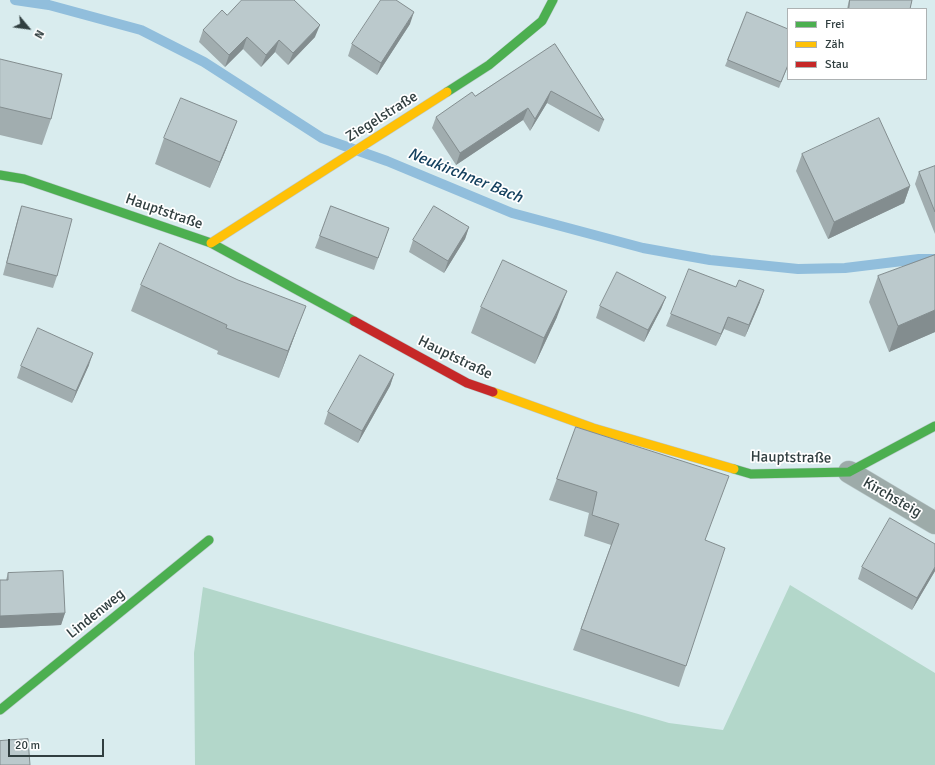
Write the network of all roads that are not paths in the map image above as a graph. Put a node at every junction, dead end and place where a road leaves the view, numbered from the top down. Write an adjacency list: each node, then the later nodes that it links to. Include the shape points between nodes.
1 (553, 0): 3 (main road, Ziegelstraße, via 542,21 489,65)
2 (0, 175): 3 (main road, Hauptstraße, via 24,180)
3 (211, 243): 5 (main road, Hauptstraße, via 467,383 593,428 751,474)
4 (935, 426): 5 (main road, Hauptstraße)
5 (849, 472): 6 (street, Kirchsteig)
6 (935, 523)
7 (209, 540): 8 (main road, Lindenweg)
8 (0, 710)

